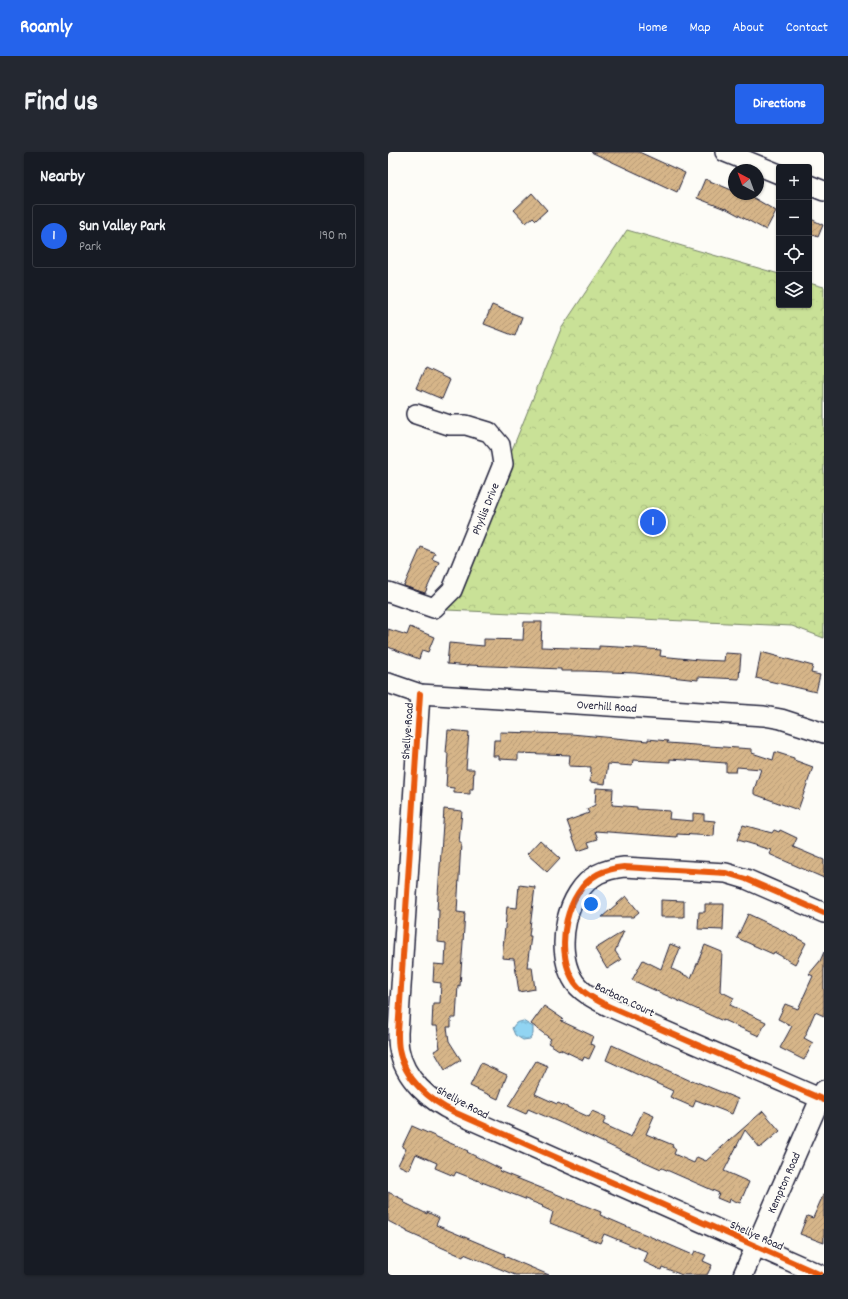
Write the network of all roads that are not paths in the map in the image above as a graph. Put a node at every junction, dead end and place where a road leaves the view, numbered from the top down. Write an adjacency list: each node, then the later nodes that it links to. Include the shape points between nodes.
1 (725, 152): 2 (street)
2 (776, 173)
3 (812, 186): 4 (street)
4 (824, 191)
5 (416, 414): 6 (street, Phyllis Drive, via 449,425 466,425 489,432 500,445 503,464 452,590 434,608)
6 (388, 592)
7 (388, 683): 8 (street, Overhill Road)
8 (420, 694): 9 (street, Overhill Road, via 764,716); 12 (street, Shellye Road, via 399,1009 399,1049 404,1065 424,1093 437,1104)
9 (824, 733)
10 (824, 913): 11 (street, Barbara Court, via 726,873 624,867 597,874 576,894 570,906 564,941 567,966 572,978 590,996 610,1007)
11 (822, 1096): 12 (street, Kempton Road)
12 (756, 1247): 13 (street, Kempton Road); 14 (street, Shellye Road)
13 (743, 1275)
14 (821, 1275)

